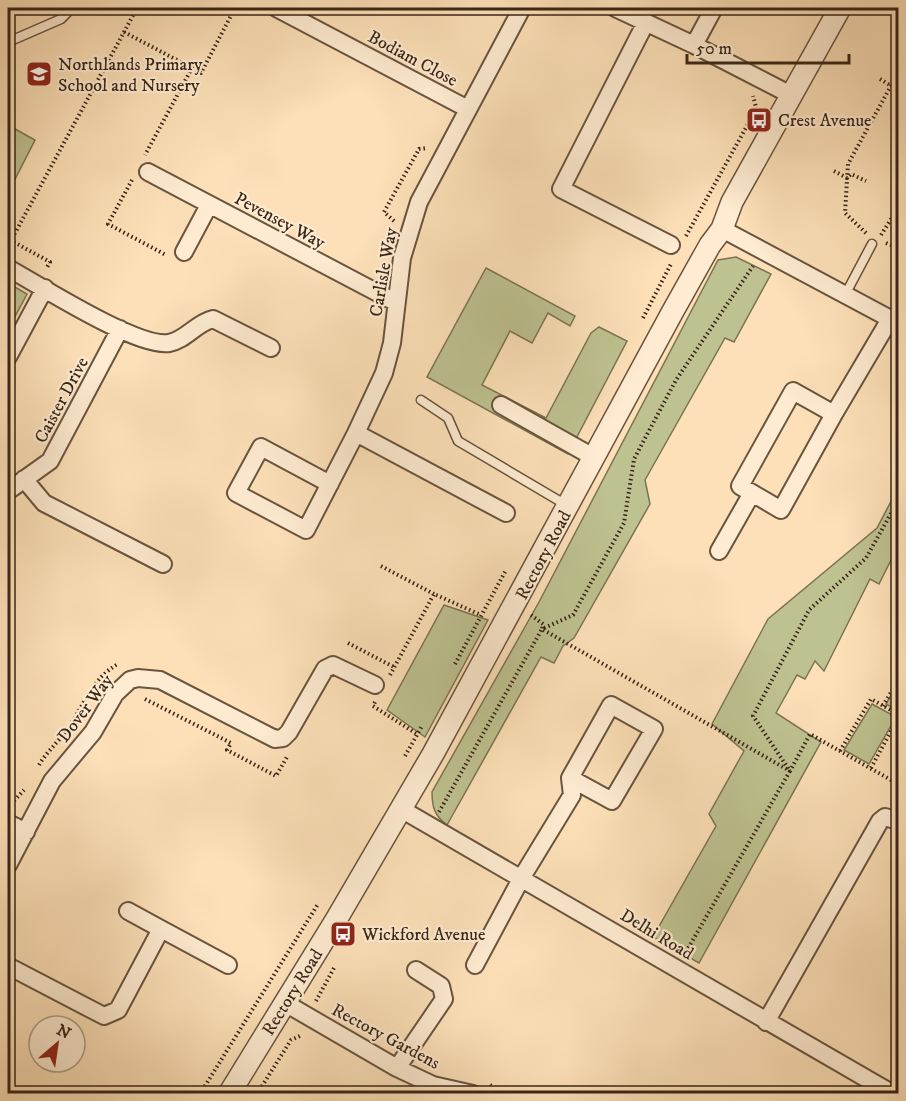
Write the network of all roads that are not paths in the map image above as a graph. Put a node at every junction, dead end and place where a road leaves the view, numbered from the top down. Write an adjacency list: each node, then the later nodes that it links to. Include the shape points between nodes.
1 (72, 8): 8 (lane, via 61,20)
2 (522, 8): 11 (street, Carlisle Way)
3 (615, 8): 7 (street)
4 (714, 8): 9 (street)
5 (840, 8): 10 (street, Rectory Road)
6 (273, 13): 11 (street, Bodiam Close)
7 (646, 22): 9 (street); 16 (street, via 561,189)
8 (8, 42)
9 (694, 45): 10 (street)
10 (791, 95): 14 (street, Rectory Road, via 732,202)
11 (468, 109): 21 (street, Carlisle Way, via 414,216)
12 (142, 169): 13 (street, Pevensey Way)
13 (209, 205): 17 (street); 21 (street, Pevensey Way)
14 (722, 229): 20 (street); 30 (street, Rectory Road, via 673,311)
15 (872, 244): 20 (lane)
16 (671, 245)
17 (180, 256)
18 (8, 268): 19 (street)
19 (44, 282): 23 (street); 25 (street)
20 (845, 296): 22 (street)
21 (395, 303): 29 (street, Carlisle Way, via 388,359)
22 (894, 321): 28 (street)
23 (120, 329): 24 (street, via 154,342 169,343 213,319); 31 (street, Caister Drive, via 50,461)
24 (271, 348)
25 (8, 357)
26 (421, 400): 35 (lane, via 448,418 458,441)
27 (501, 405): 30 (street)
28 (834, 414): 34 (street, via 781,510); 34 (street, via 793,391 740,486)
29 (356, 434): 32 (street, Carlisle Way); 36 (street)
30 (595, 458): 35 (street, Rectory Road)
31 (24, 479): 33 (street, Caister Drive); 38 (street, via 44,504)
32 (330, 484): 32 (street, Carlisle Way, via 306,530 237,493 261,447)
33 (8, 491)
34 (752, 493): 37 (street)
35 (568, 506): 41 (street, Rectory Road)
36 (506, 513)
37 (719, 551)
38 (163, 564)
39 (381, 686): 44 (street, Dover Way, via 333,665 325,669 289,732 275,739 160,680 130,680 115,694 93,732 52,781)
40 (570, 778): 40 (street, via 612,801 654,729 611,705); 46 (street, via 572,795)
41 (401, 809): 46 (street, Delhi Road); 53 (street, Rectory Road)
42 (898, 821): 54 (street, via 885,817 880,820)
43 (8, 823): 44 (street)
44 (26, 832): 45 (street, Dover Way)
45 (8, 865)
46 (522, 877): 50 (street); 54 (street, Delhi Road)
47 (128, 911): 48 (street)
48 (161, 929): 49 (street); 51 (street, via 118,1010 112,1014 95,1012)
49 (228, 965)
50 (475, 965)
51 (8, 966)
52 (416, 970): 55 (street, via 441,986 444,999)
53 (285, 1003): 55 (street, Rectory Gardens); 56 (street, Rectory Road)
54 (766, 1022): 58 (street, Delhi Road)
55 (397, 1068): 57 (street, Rectory Gardens, via 433,1085)
56 (229, 1094)
57 (473, 1094)
58 (893, 1094)

